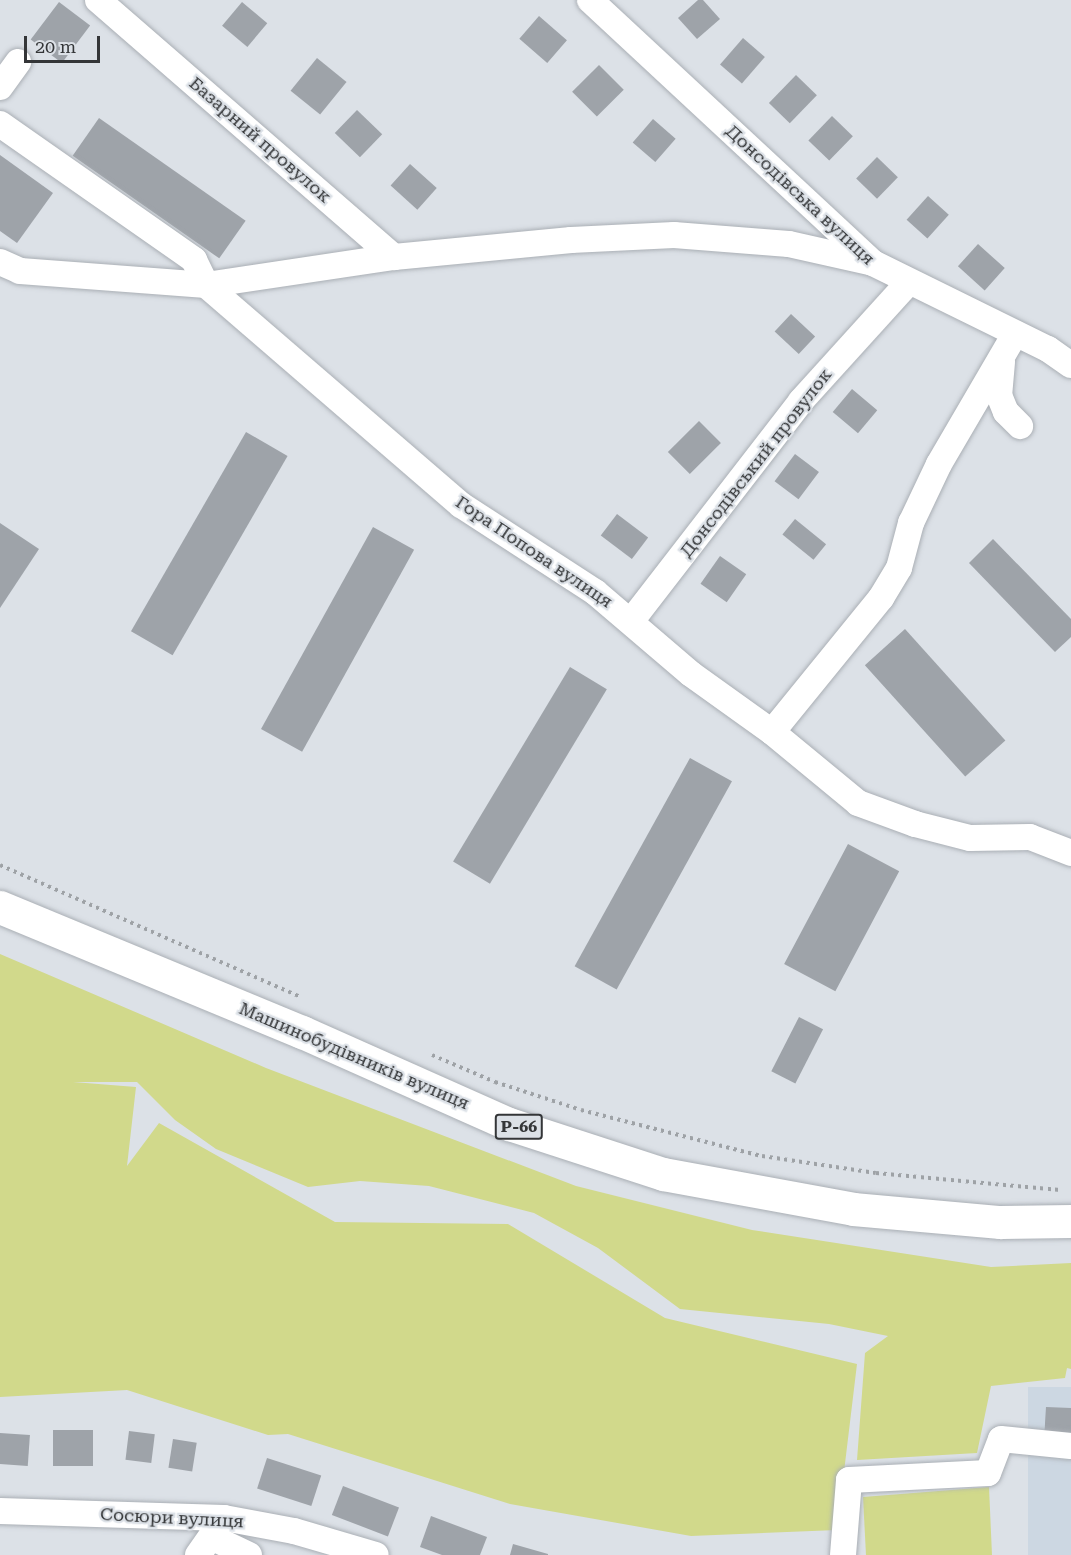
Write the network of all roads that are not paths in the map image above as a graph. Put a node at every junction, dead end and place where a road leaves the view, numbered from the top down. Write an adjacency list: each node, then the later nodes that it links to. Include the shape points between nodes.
1 (98, 0): 6 (street, Базарний провулок)
2 (590, 0): 8 (street, Донсодівська вулиця)
3 (18, 62): 4 (street)
4 (0, 87)
5 (0, 123): 10 (street, via 194,260)
6 (394, 257): 8 (street, via 571,240 674,235 789,244); 10 (street)
7 (0, 262): 10 (street, via 20,271)
8 (873, 263): 9 (street, Донсодівська вулиця)
9 (908, 283): 11 (street, Донсодівська вулиця); 15 (street, Донсодівський провулок, via 801,401)
10 (206, 285): 15 (street, Гора Попова вулиця, via 461,505)
11 (1015, 334): 12 (street); 13 (street, Донсодівська вулиця)
12 (1002, 358): 14 (street, via 999,395 1006,412); 16 (street, via 939,464 911,523 899,568 881,598)
13 (1071, 365)
14 (1020, 426)
15 (632, 620): 16 (street, Гора Попова вулиця, via 691,674)
16 (772, 732): 17 (street, Гора Попова вулиця, via 858,803 915,824 970,838 1030,837)
17 (1071, 853)
18 (0, 908): 19 (main road, Машинобудівників вулиця / Р-66, via 302,1032 509,1124 663,1174 853,1209 1000,1222)
19 (1071, 1221)
20 (1071, 1446): 25 (street, via 1001,1439 988,1473 849,1480)
21 (0, 1511): 22 (street, Сосюри вулиця)
22 (211, 1537): 23 (street); 24 (street, Сосюри вулиця, via 294,1531)
23 (249, 1555)
24 (376, 1555)
25 (843, 1555)

